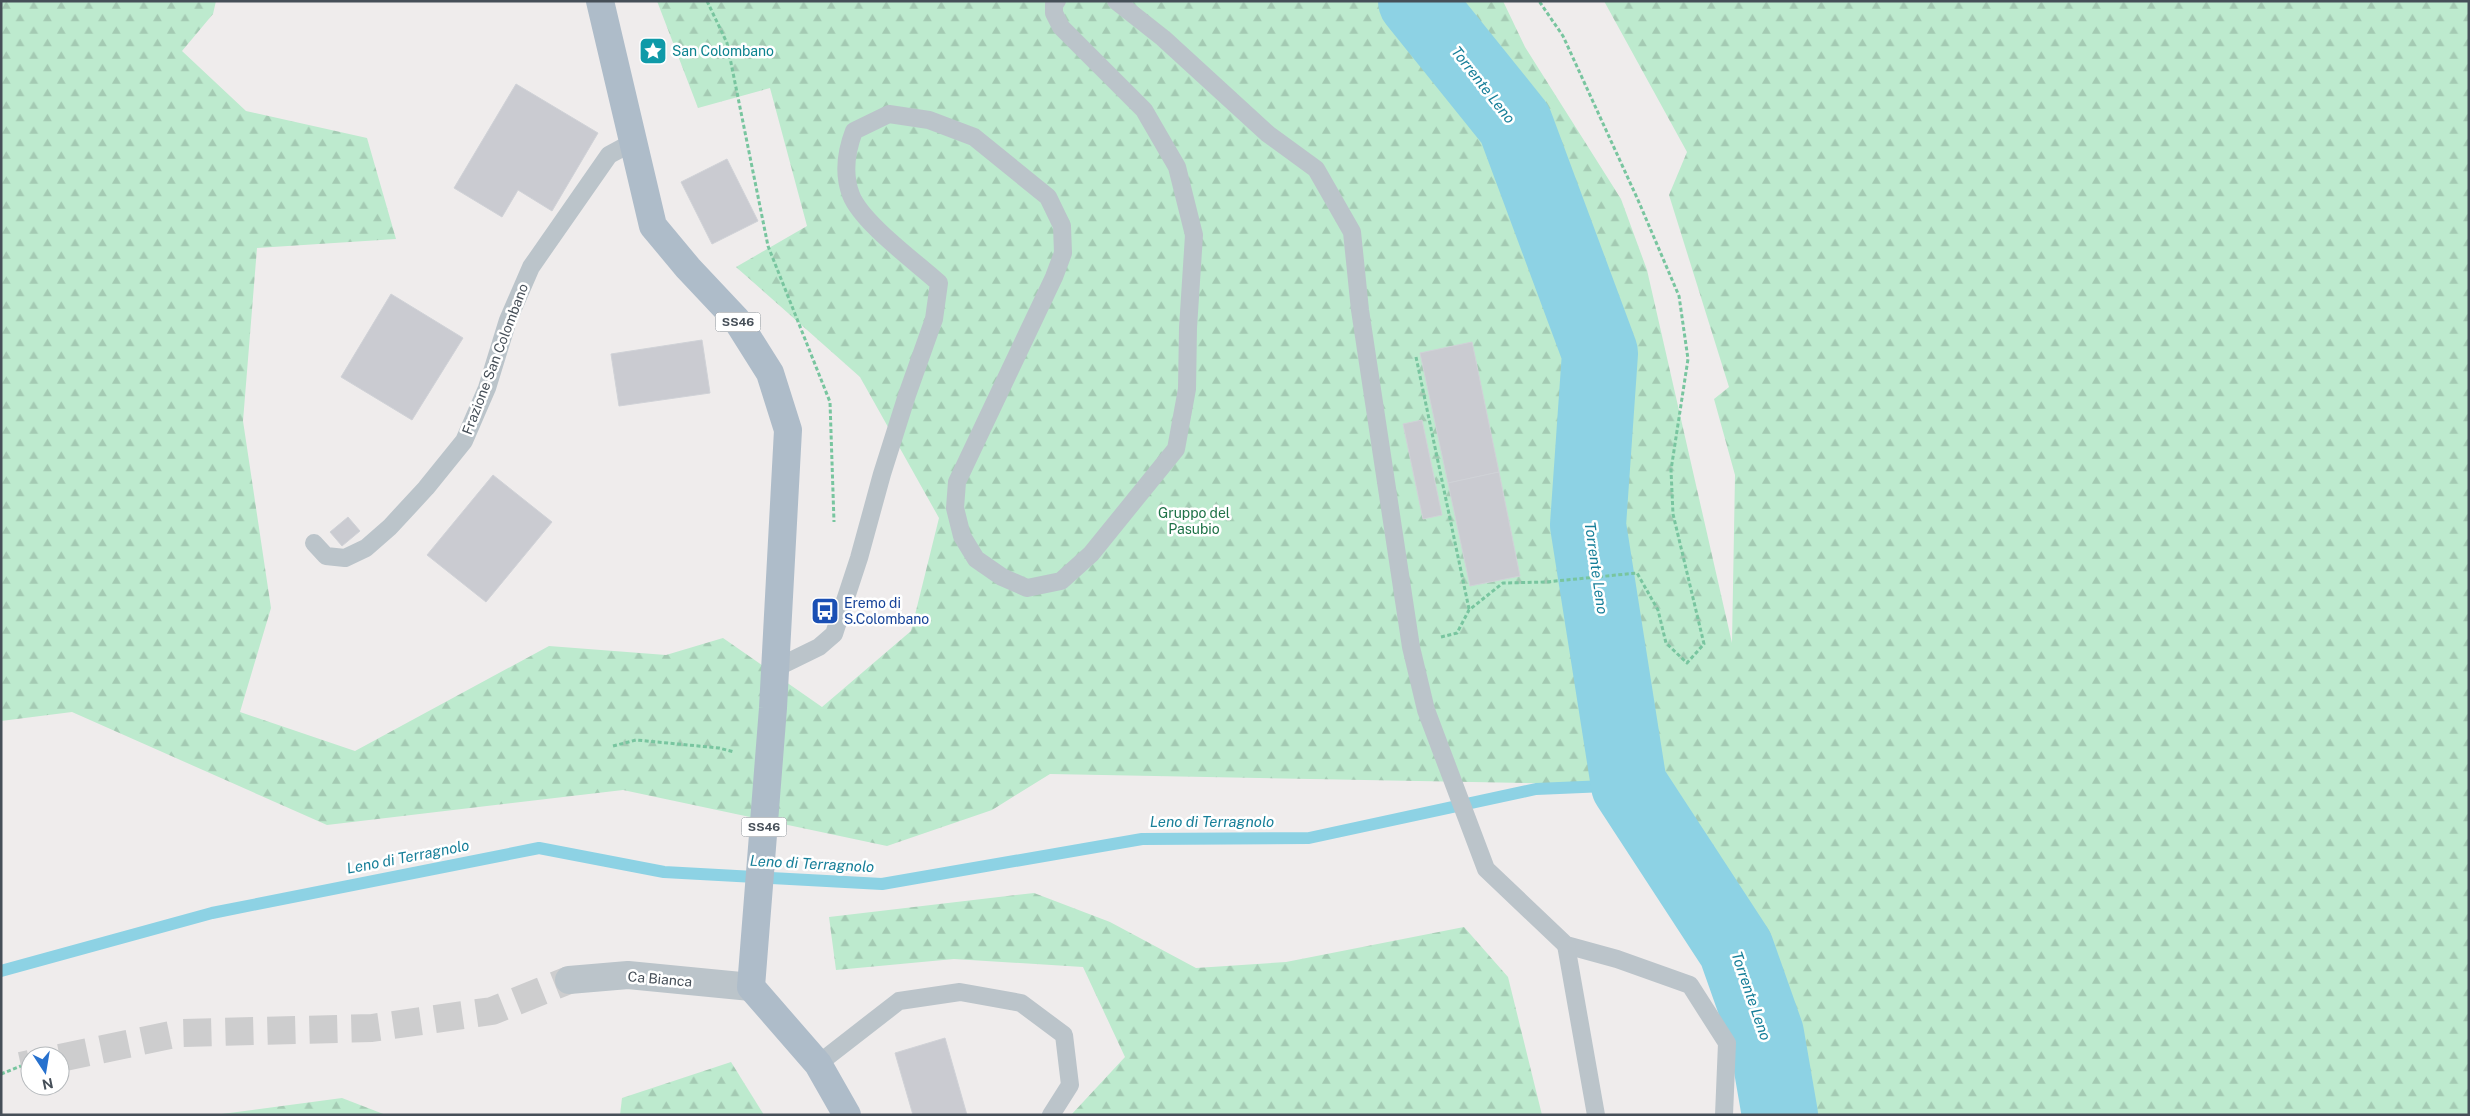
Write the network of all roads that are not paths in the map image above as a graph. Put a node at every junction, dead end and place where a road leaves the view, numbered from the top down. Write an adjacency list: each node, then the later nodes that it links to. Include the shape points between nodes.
1 (600, 1): 4 (main road, SS46)
2 (1116, 1): 7 (lane, via 1163,38 1268,134 1316,169 1352,232 1360,310 1411,647 1426,710 1486,870)
3 (1052, 2): 6 (lane, via 1061,27 1144,110 1176,167 1194,235 1187,389 1176,449 1091,554 1060,581 1027,588 1002,577 976,559 962,536 955,508 956,482 1054,277 1063,253 1062,226 1048,197 974,136 930,120 889,114 854,131 846,150 846,173 852,196 868,219 939,283 934,319 907,395 860,558 834,634 819,647)
4 (633, 142): 5 (lane, Frazione San Colombano, via 609,156 531,267 464,441 426,488 366,548 345,558 326,556); 6 (main road, SS46, via 653,226 736,319 770,373 788,430)
5 (314, 543)
6 (774, 669): 9 (main road, SS46)
7 (1566, 945): 13 (lane); 14 (lane, via 1690,985 1727,1044)
8 (569, 980): 9 (street, Ca Bianca, via 628,975)
9 (751, 987): 10 (main road)
10 (818, 1064): 11 (main road); 12 (lane, via 900,1001 960,992 1021,1003 1064,1034 1070,1085)
11 (847, 1115)
12 (1052, 1115)
13 (1596, 1115)
14 (1724, 1115)

